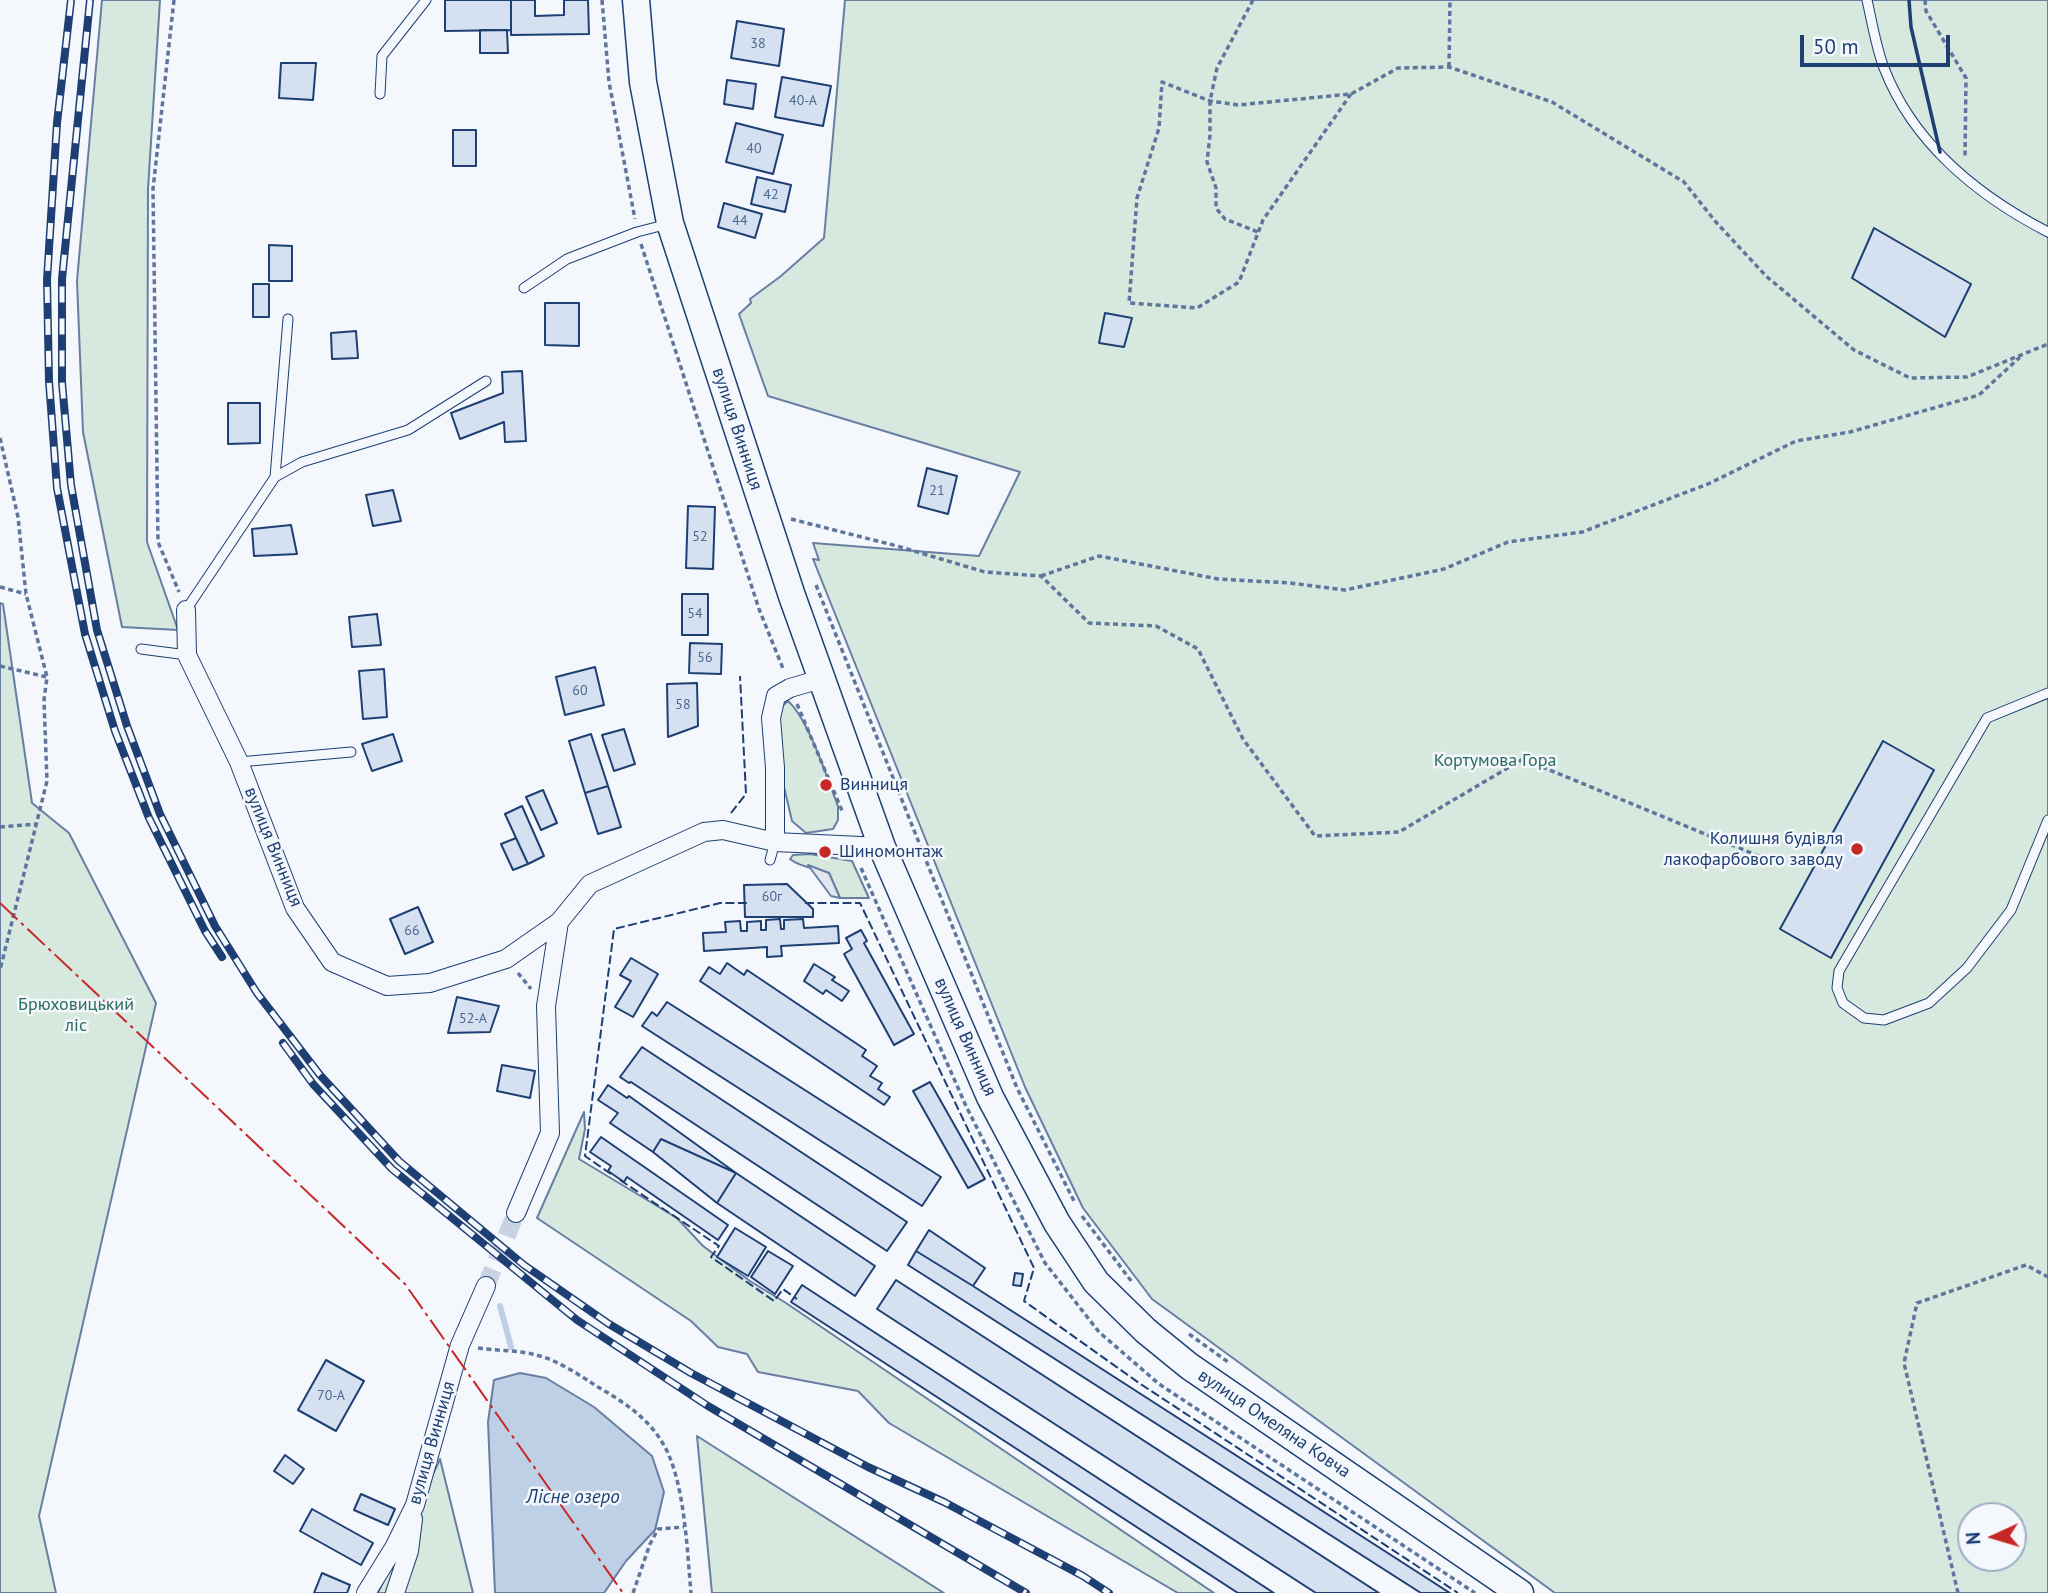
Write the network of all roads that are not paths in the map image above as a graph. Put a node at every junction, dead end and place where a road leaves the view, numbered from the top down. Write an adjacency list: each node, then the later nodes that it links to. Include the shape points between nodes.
1 (426, 0): 4 (lane, via 383,56)
2 (636, 0): 5 (main road, вулиця Винниця, via 643,82)
3 (1867, 0): 6 (lane, via 1884,67 1908,117 1965,180)
4 (380, 94)
5 (670, 223): 7 (lane, via 567,259); 14 (main road, вулиця Винниця)
6 (2048, 232)
7 (524, 288)
8 (288, 319): 10 (lane)
9 (485, 382): 10 (lane, via 408,430 302,462)
10 (275, 477): 11 (lane)
11 (186, 610): 13 (street, вулиця Винниця)
12 (141, 649): 13 (lane)
13 (187, 655): 17 (street, вулиця Винниця)
14 (821, 679): 19 (street, via 776,696 771,718); 20 (main road, вулиця Винниця)
15 (2048, 693): 18 (lane, via 1987,718 1839,971 1837,988 1843,1003 1864,1018 1884,1020 1928,1003 1967,968 2011,910)
16 (351, 752): 17 (lane)
17 (239, 762): 22 (street, вулиця Винниця, via 295,908 332,962 387,986 430,982 506,959)
18 (2048, 820)
19 (775, 842): 20 (street, вулиця Винниця); 21 (lane); 22 (street, вулиця Винниця, via 723,830 704,832 590,884)
20 (882, 847): 24 (main road, вулиця Винниця, via 990,1097)
21 (770, 860)
22 (559, 922): 23 (street, via 546,1006 550,1133)
23 (516, 1213)
24 (1057, 1223): 29 (main road, вулиця Омеляна Ковча, via 1096,1282 1189,1366)
25 (486, 1286): 26 (street, вулиця Винниця, via 460,1345)
26 (415, 1505): 27 (street, вулиця Винниця); 28 (street, via 410,1551)
27 (366, 1593)
28 (395, 1593)
29 (1520, 1593)

